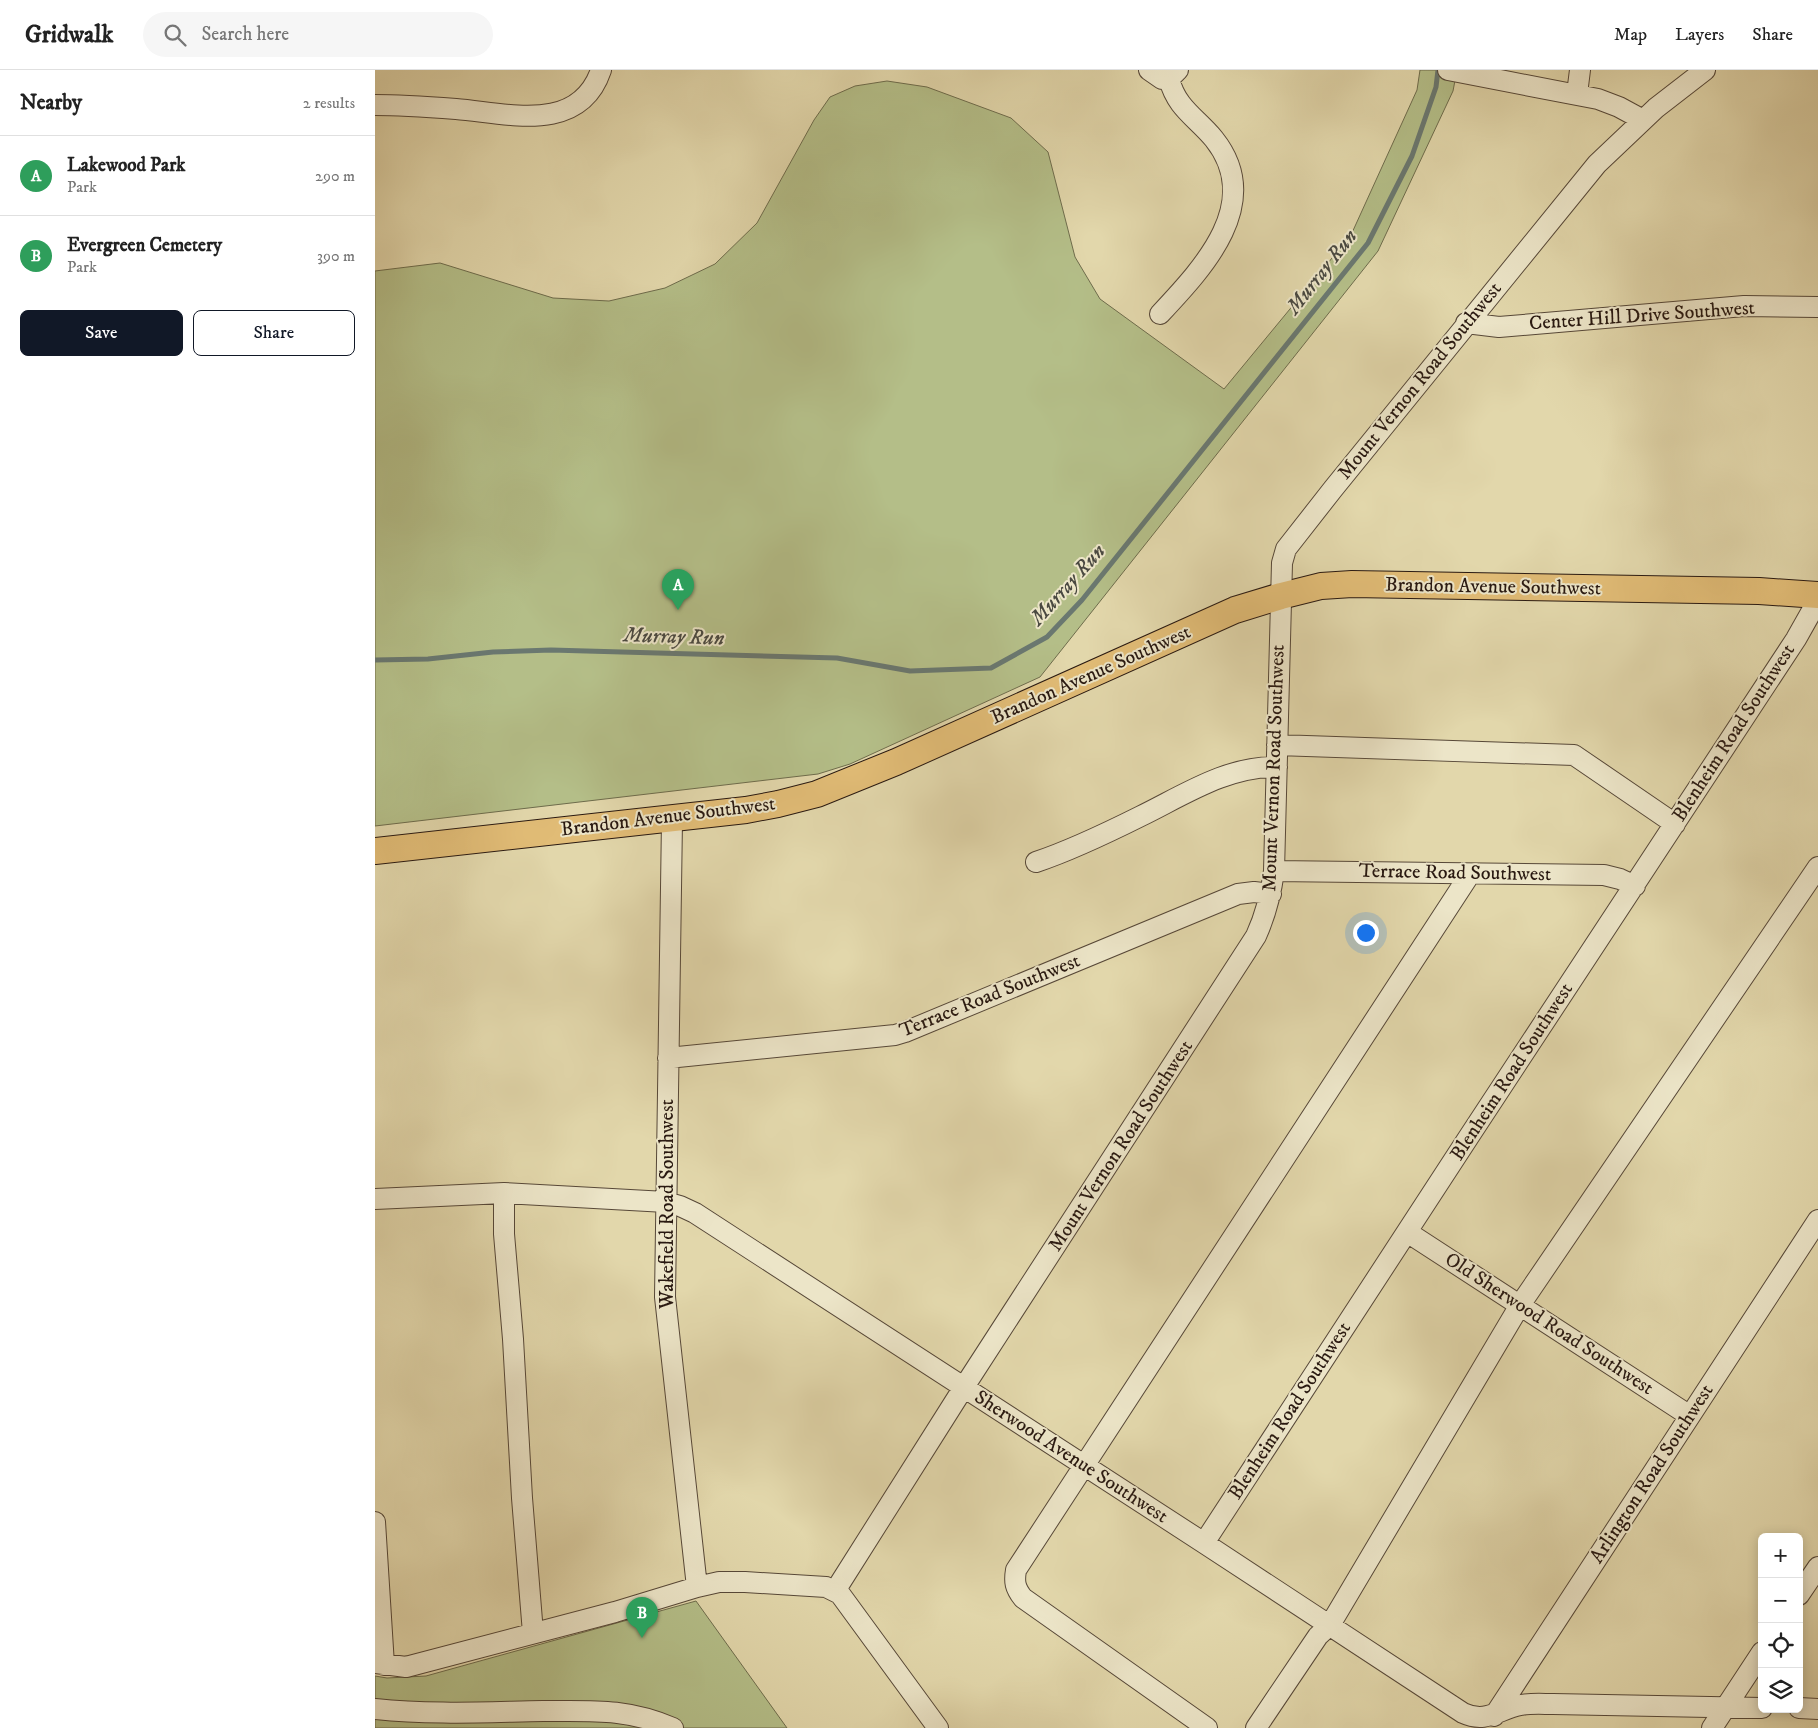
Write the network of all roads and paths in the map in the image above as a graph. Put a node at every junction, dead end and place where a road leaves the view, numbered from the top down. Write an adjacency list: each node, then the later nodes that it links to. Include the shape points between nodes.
1 (601, 70): 8 (street, via 586,96 573,106 542,116)
2 (1149, 70): 6 (street, via 1163,79)
3 (1448, 70): 7 (street)
4 (1580, 70): 7 (street)
5 (1705, 70): 9 (street, Mount Vernon Road Southwest)
6 (1173, 75): 11 (street, via 1172,93 1218,144 1230,167 1234,197 1230,217 1216,245 1195,276)
7 (1577, 94): 9 (street, via 1619,107)
8 (375, 105)
9 (1643, 120): 12 (street, Mount Vernon Road Southwest, via 1597,164)
10 (1818, 307): 12 (street, Center Hill Drive Southwest, via 1744,306 1499,327)
11 (1160, 314)
12 (1466, 323): 14 (street, Mount Vernon Road Southwest, via 1286,549)
13 (1818, 595): 14 (main road, Brandon Avenue Southwest, via 1759,591 1352,584 1321,586)
14 (1281, 596): 16 (street, Mount Vernon Road Southwest); 18 (main road, Brandon Avenue Southwest, via 1235,610 896,762 817,794 746,810)
15 (1818, 600): 19 (street, Blenheim Road Southwest)
16 (1277, 746): 17 (street, Mount Vernon Road Southwest); 19 (street, via 1575,755)
17 (1277, 768): 21 (street, via 1260,767 1221,777); 23 (street, Mount Vernon Road Southwest)
18 (672, 820): 20 (main road, Brandon Avenue Southwest); 27 (street, Wakefield Road Southwest)
19 (1675, 824): 25 (street, Blenheim Road Southwest)
20 (375, 851)
21 (1036, 862)
22 (1818, 867): 33 (street)
23 (1274, 870): 24 (street, Terrace Road Southwest); 26 (street, Mount Vernon Road Southwest)
24 (1470, 874): 25 (street, Terrace Road Southwest, via 1604,876); 36 (street)
25 (1635, 886): 32 (street, Blenheim Road Southwest)
26 (1271, 894): 27 (street, Terrace Road Southwest, via 1238,894 895,1035); 34 (street, Mount Vernon Road Southwest, via 1257,936)
27 (668, 1058): 30 (street, Wakefield Road Southwest)
28 (504, 1193): 29 (street, Sherwood Avenue Southwest); 30 (street, Sherwood Avenue Southwest); 44 (street, via 504,1234)
29 (375, 1199)
30 (666, 1202): 34 (street, Sherwood Avenue Southwest, via 695,1214); 40 (street, Wakefield Road Southwest, via 665,1297)
31 (1818, 1220): 35 (street, Arlington Road Southwest)
32 (1407, 1232): 33 (street, Old Sherwood Road Southwest); 38 (street, Blenheim Road Southwest)
33 (1520, 1305): 35 (street, Old Sherwood Road Southwest); 43 (street)
34 (964, 1387): 36 (street, Sherwood Avenue Southwest); 42 (street, Mount Vernon Road Southwest)
35 (1690, 1416): 52 (street, Arlington Road Southwest)
36 (1085, 1466): 38 (street, Sherwood Avenue Southwest); 55 (street, via 1016,1570 1016,1590)
37 (375, 1522): 46 (street)
38 (1205, 1543): 43 (street, Sherwood Avenue Southwest)
39 (1818, 1567): 41 (street)
40 (697, 1587): 42 (street, via 719,1582 745,1582); 44 (street)
41 (1803, 1589)
42 (835, 1590): 54 (street)
43 (1330, 1625): 52 (street, Sherwood Avenue Southwest, via 1463,1713); 56 (street, via 1318,1636)
44 (533, 1634): 46 (street, via 406,1667)
45 (1758, 1658): 47 (street)
46 (379, 1664)
47 (1725, 1707): 49 (street, Sherwood Avenue Southwest); 52 (street, Sherwood Avenue Southwest, via 1529,1705 1507,1709); 57 (street)
48 (375, 1708): 53 (street, via 434,1713 612,1711 654,1720)
49 (1758, 1708)
50 (1803, 1708): 51 (street)
51 (1818, 1709)
52 (1490, 1722)
53 (673, 1728)
54 (938, 1728)
55 (1207, 1728)
56 (1256, 1728)
57 (1712, 1728)

